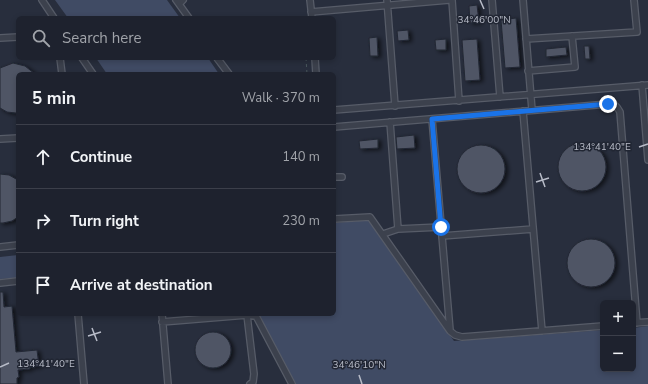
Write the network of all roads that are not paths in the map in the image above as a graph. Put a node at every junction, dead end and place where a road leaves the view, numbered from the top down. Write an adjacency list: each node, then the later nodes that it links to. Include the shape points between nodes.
1 (42, 0): 10 (lane)
2 (310, 0): 9 (lane)
3 (450, 0): 8 (lane); 28 (lane)
4 (492, 0): 27 (lane)
5 (522, 0): 15 (lane)
6 (634, 0): 13 (lane, via 637,32)
7 (179, 1): 11 (lane)
8 (387, 3): 9 (lane); 29 (lane)
9 (312, 15)
10 (53, 16)
11 (188, 16)
12 (16, 36): 14 (lane)
13 (572, 36): 15 (lane); 20 (lane, via 575,67)
14 (0, 38)
15 (526, 39): 20 (lane)
16 (60, 60): 21 (lane)
17 (83, 60): 22 (lane)
18 (218, 60): 23 (lane)
19 (315, 60): 24 (lane)
20 (528, 71): 26 (lane)
21 (62, 72)
22 (92, 72)
23 (227, 72)
24 (316, 72)
25 (645, 85): 26 (lane); 38 (lane)
26 (530, 95): 27 (lane); 31 (lane)
27 (500, 97): 28 (lane)
28 (459, 100): 29 (lane)
29 (395, 106): 30 (lane)
30 (336, 110)
31 (532, 110): 32 (lane); 51 (lane, via 608,104 618,107)
32 (523, 111): 33 (lane); 44 (lane)
33 (432, 119): 34 (lane); 42 (lane)
34 (390, 122): 35 (lane); 43 (lane)
35 (336, 127)
36 (16, 138): 37 (lane)
37 (0, 139)
38 (648, 160)
39 (336, 177): 40 (lane)
40 (342, 177)
41 (336, 219): 45 (lane, via 370,217)
42 (441, 227): 43 (lane); 46 (lane)
43 (398, 229): 45 (lane)
44 (533, 229): 46 (lane); 64 (lane)
45 (383, 234): 63 (lane)
46 (442, 236): 63 (lane)
47 (16, 245): 48 (lane)
48 (0, 247)
49 (16, 281): 50 (lane)
50 (0, 283)
51 (633, 300)
52 (78, 316): 65 (lane)
53 (158, 316): 59 (lane)
54 (162, 316): 59 (lane)
55 (216, 316): 58 (lane)
56 (248, 316): 67 (lane, via 254,374 253,382)
57 (256, 316): 68 (lane)
58 (197, 317): 59 (lane)
59 (162, 322): 66 (lane)
60 (648, 322): 61 (lane)
61 (636, 323)
62 (600, 326): 64 (lane)
63 (450, 331): 64 (lane, via 462,337)
64 (542, 331)
65 (84, 384)
66 (168, 384)
67 (250, 384)
68 (292, 384)

